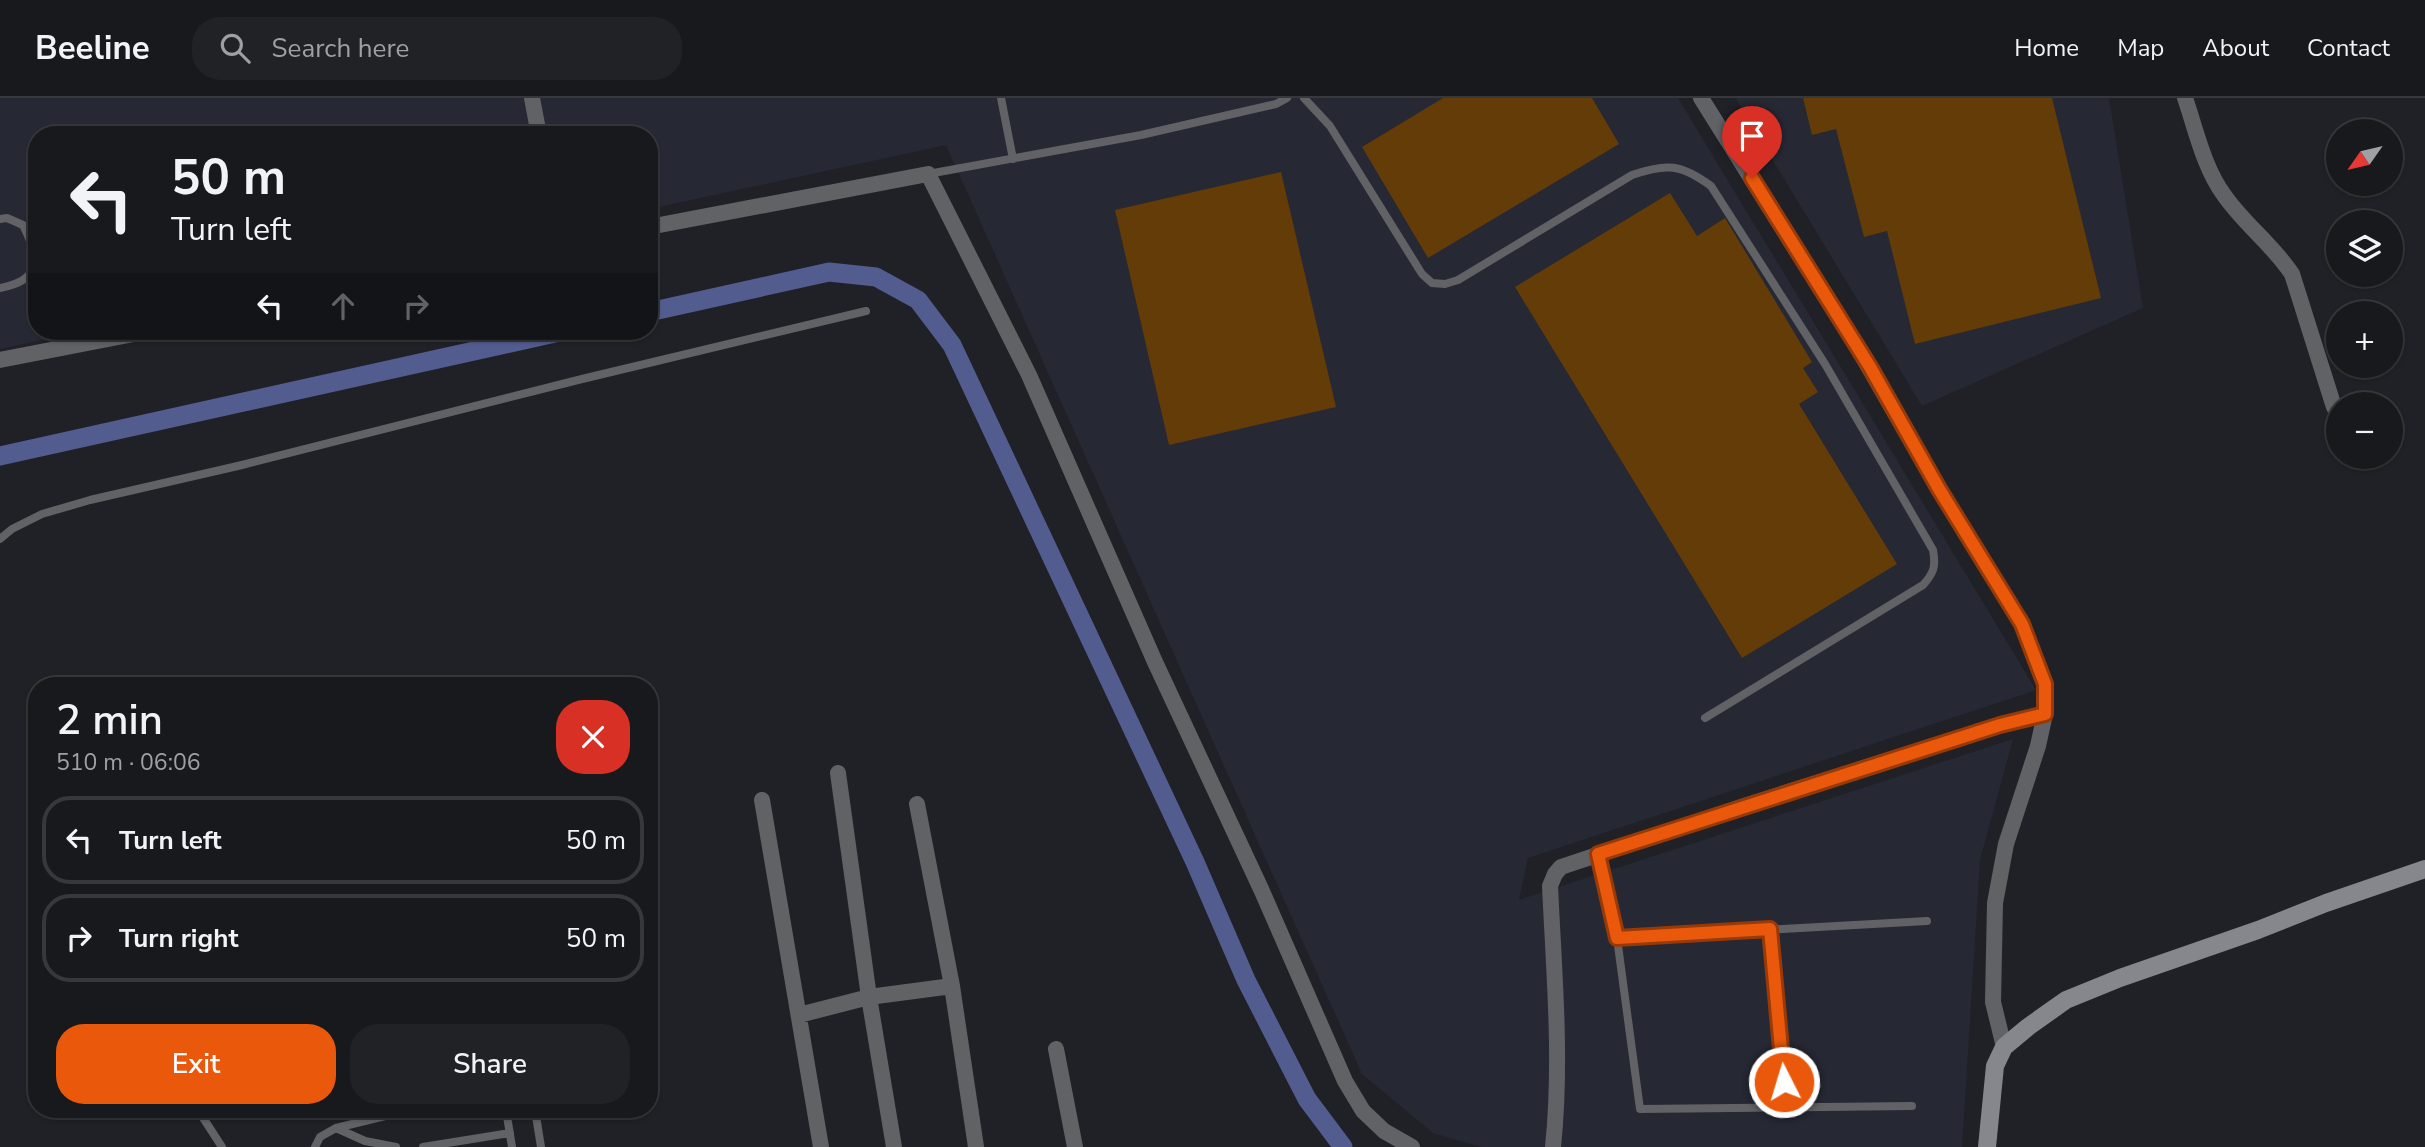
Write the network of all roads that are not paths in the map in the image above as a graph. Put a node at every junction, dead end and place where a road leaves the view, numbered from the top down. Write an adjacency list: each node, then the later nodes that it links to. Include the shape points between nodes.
1 (532, 98): 7 (street)
2 (1001, 98): 8 (lane)
3 (1287, 98): 8 (lane, via 1141,135)
4 (1304, 98): 21 (lane, via 1330,126 1432,283 1458,280 1632,176 1657,166 1677,167 1711,186 1825,364 1933,550 1936,564 1923,585)
5 (1701, 98): 20 (street, via 1864,358 2022,624 2045,684)
6 (2185, 98): 18 (street, via 2222,193 2281,257 2291,275)
7 (537, 126)
8 (1013, 159): 9 (lane)
9 (928, 174): 11 (street); 53 (street, via 1029,375 1345,1081 1363,1111 1384,1131)
10 (0, 219): 12 (lane, via 23,225)
11 (658, 225)
12 (28, 235)
13 (28, 278): 14 (lane)
14 (0, 288)
15 (866, 311): 19 (lane, via 90,499 42,514)
16 (103, 340): 17 (street)
17 (0, 360)
18 (2329, 392)
19 (0, 539)
20 (2045, 714): 25 (street); 33 (street, via 2006,844 1995,903 1993,1002)
21 (1705, 718)
22 (838, 773): 31 (street)
23 (762, 800): 32 (street)
24 (917, 804): 30 (street)
25 (1598, 854): 29 (lane); 54 (street, via 1561,867 1550,886 1558,1081)
26 (2425, 869): 33 (street, via 2088,990 2047,1012)
27 (1927, 921): 28 (lane)
28 (1770, 929): 29 (lane); 36 (lane)
29 (1617, 938): 36 (lane, via 1640,1109)
30 (952, 986): 31 (street); 51 (street)
31 (869, 997): 32 (street); 50 (street)
32 (799, 1015): 49 (street)
33 (2004, 1047): 55 (street, via 1995,1066)
34 (1056, 1049): 52 (street)
35 (1912, 1107): 36 (lane)
36 (1786, 1108)
37 (203, 1118): 43 (lane)
38 (378, 1118): 41 (lane)
39 (507, 1118): 42 (lane)
40 (536, 1118): 48 (lane)
41 (336, 1128): 44 (lane, via 320,1137); 45 (lane, via 365,1141)
42 (510, 1133): 46 (lane); 47 (lane)
43 (222, 1147)
44 (315, 1147)
45 (396, 1147)
46 (423, 1147)
47 (512, 1147)
48 (541, 1147)
49 (821, 1147)
50 (894, 1147)
51 (976, 1147)
52 (1075, 1147)
53 (1412, 1147)
54 (1553, 1147)
55 (1987, 1147)

